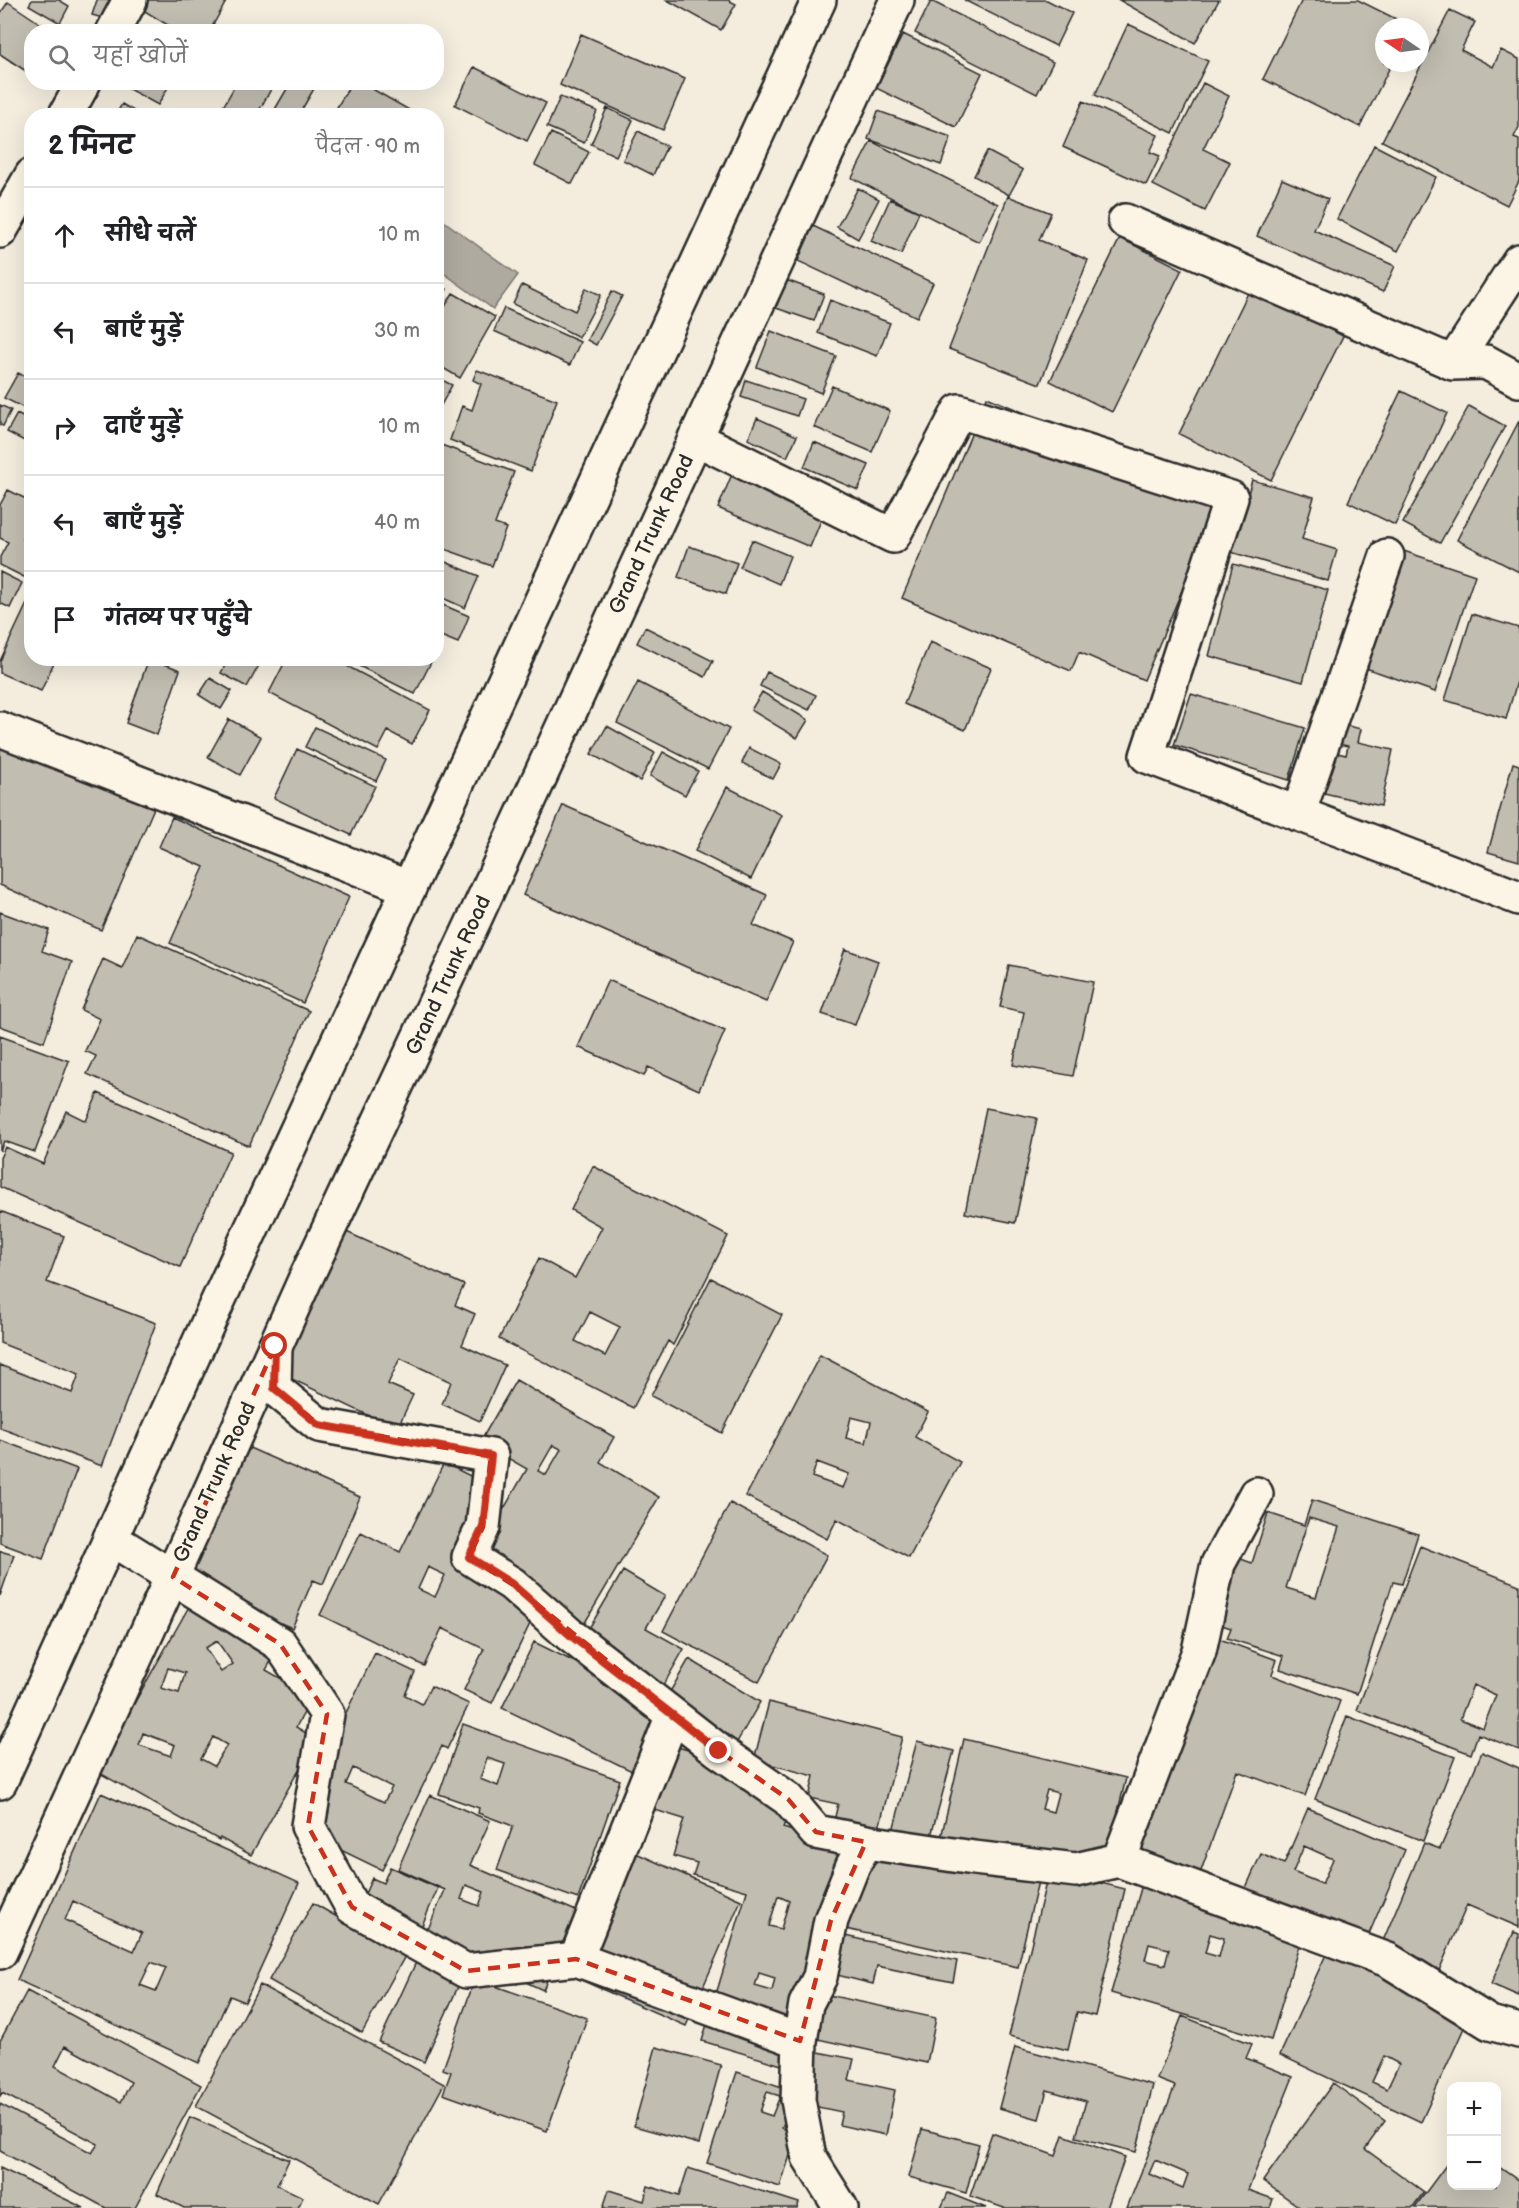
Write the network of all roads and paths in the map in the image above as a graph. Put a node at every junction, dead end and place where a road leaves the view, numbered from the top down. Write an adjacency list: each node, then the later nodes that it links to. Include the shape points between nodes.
1 (130, 0): 4 (main road)
2 (819, 0): 17 (main road)
3 (897, 0): 13 (main road, Grand Trunk Road)
4 (117, 24)
5 (80, 90): 6 (main road)
6 (69, 108)
7 (24, 189): 9 (main road)
8 (1125, 221): 11 (main road)
9 (0, 231)
10 (1519, 261): 11 (main road)
11 (1453, 363): 12 (main road, via 1486,362)
12 (1519, 380)
13 (695, 438): 16 (main road, via 893,536 958,411 1231,498 1147,756); 19 (main road, Grand Trunk Road)
14 (1388, 556): 16 (main road)
15 (0, 729): 17 (main road)
16 (1298, 814): 18 (main road)
17 (409, 888): 21 (main road)
18 (1519, 898)
19 (275, 1346): 22 (main road, Grand Trunk Road); 23 (main road, via 274,1388 319,1425 491,1456 483,1527 469,1557 512,1584)
20 (1257, 1494): 26 (main road, via 1218,1564 1199,1651)
21 (111, 1538): 22 (main road); 24 (main road)
22 (173, 1577): 27 (main road, Grand Trunk Road); 28 (main road, via 280,1644 327,1714 308,1826 352,1907 466,1971)
23 (673, 1715): 25 (main road, via 788,1799 816,1832); 28 (main road)
24 (0, 1782)
25 (866, 1842): 26 (main road, via 1076,1870); 30 (main road, via 831,1920 820,1977 806,2004)
26 (1119, 1860): 29 (main road, via 1388,1960 1490,2023)
27 (0, 1952)
28 (576, 1959): 30 (main road)
29 (1519, 2031)
30 (800, 2042): 31 (main road, via 798,2100 809,2157)
31 (841, 2208)

